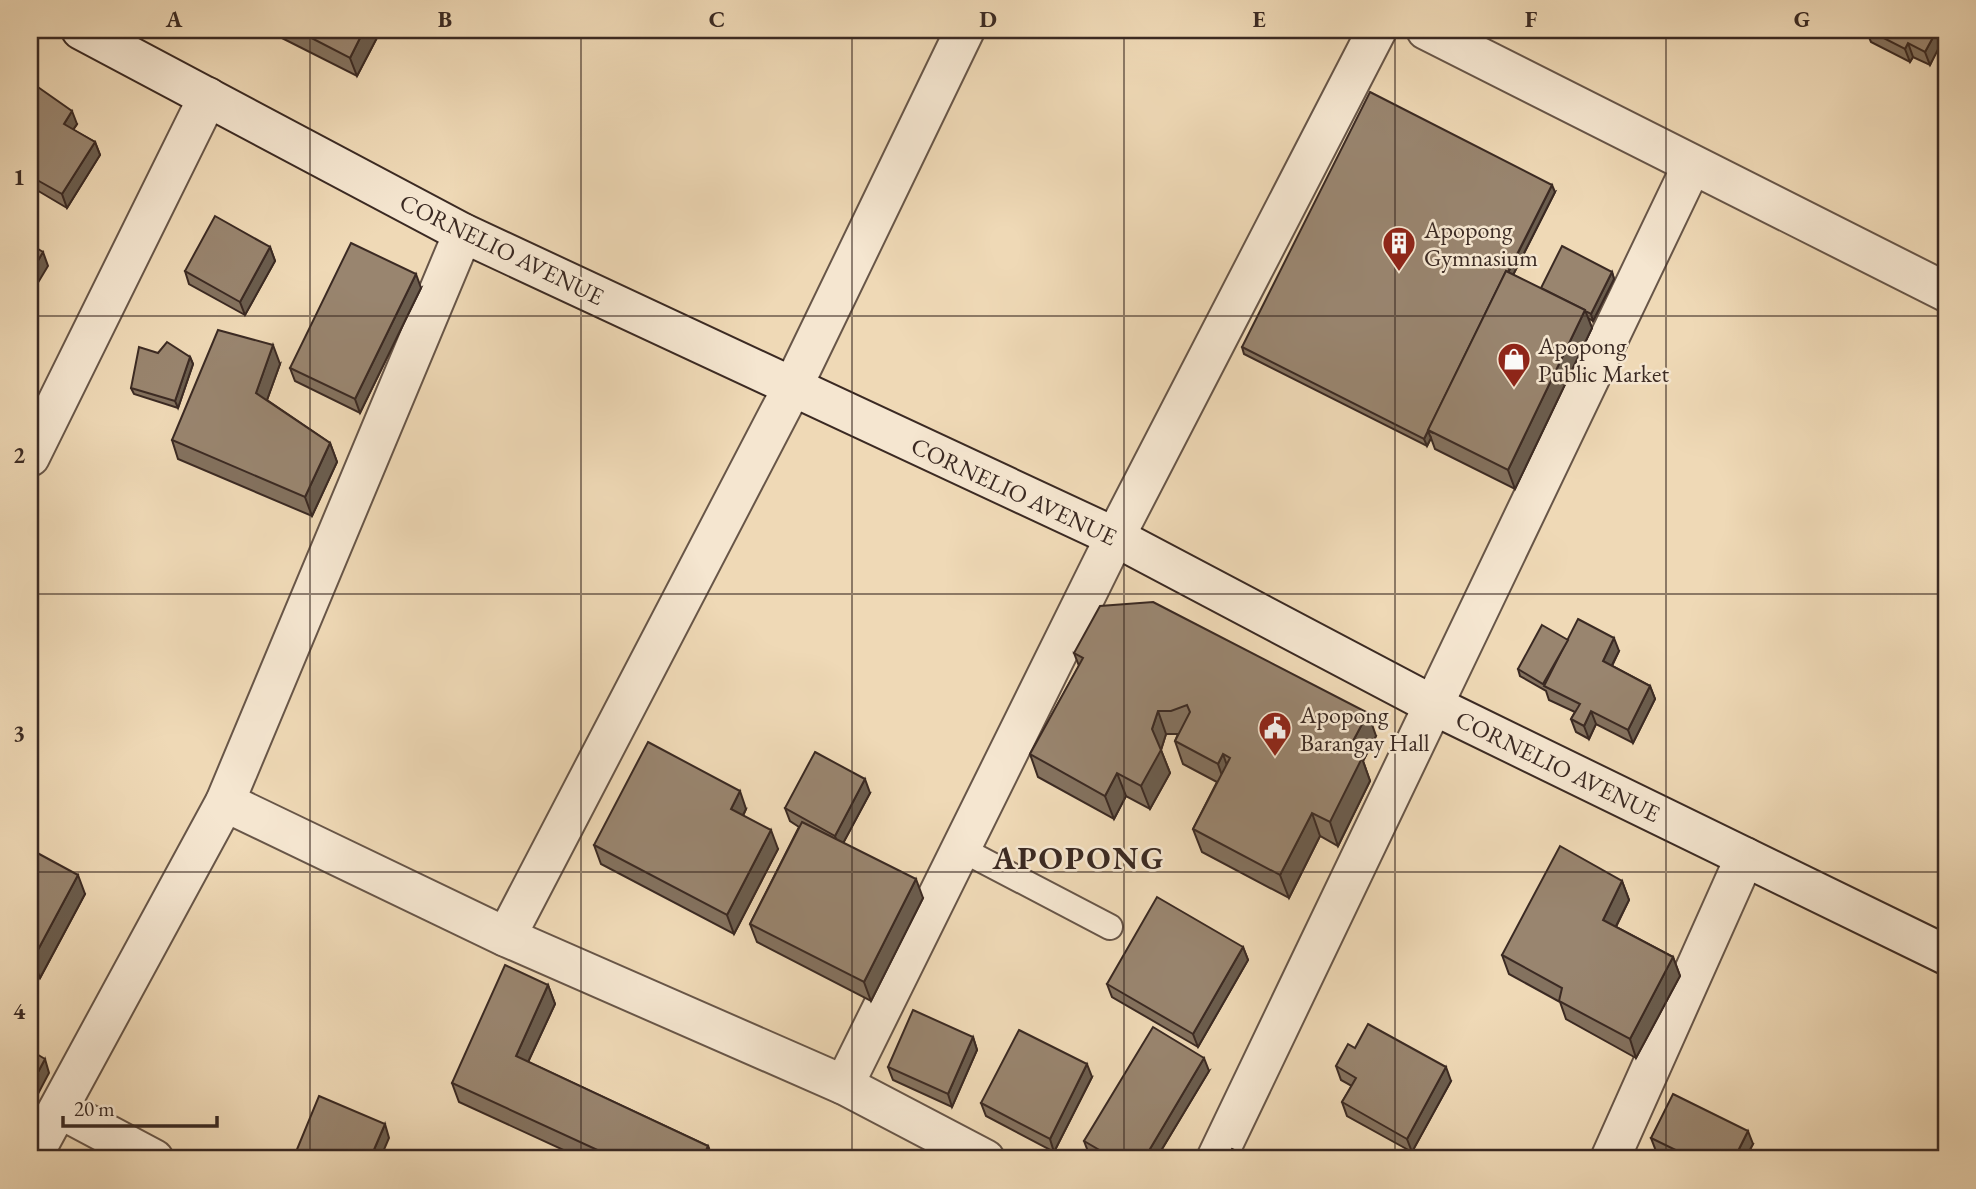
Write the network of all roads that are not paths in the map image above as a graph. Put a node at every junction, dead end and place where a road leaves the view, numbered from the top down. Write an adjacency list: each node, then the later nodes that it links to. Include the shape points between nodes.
1 (81, 30): 5 (street, CORNELIO AVENUE)
2 (965, 30): 9 (street)
3 (1377, 30): 11 (street)
4 (1426, 30): 6 (street)
5 (208, 97): 7 (street, CORNELIO AVENUE); 10 (street)
6 (1692, 165): 8 (street); 12 (street)
7 (463, 233): 9 (street, CORNELIO AVENUE); 13 (street)
8 (1946, 292)
9 (792, 388): 11 (street, CORNELIO AVENUE); 17 (street)
10 (30, 457)
11 (1115, 537): 12 (street, CORNELIO AVENUE); 14 (street)
12 (1433, 705): 15 (street, CORNELIO AVENUE); 24 (street)
13 (225, 802): 17 (street); 20 (street)
14 (961, 849): 16 (lane); 19 (street)
15 (1745, 857): 18 (street, CORNELIO AVENUE); 25 (street)
16 (1110, 927)
17 (506, 937): 19 (street)
18 (1946, 955)
19 (844, 1085): 23 (street)
20 (60, 1109): 21 (street); 22 (street)
21 (31, 1159)
22 (154, 1159)
23 (985, 1159)
24 (1216, 1159)
25 (1610, 1159)

